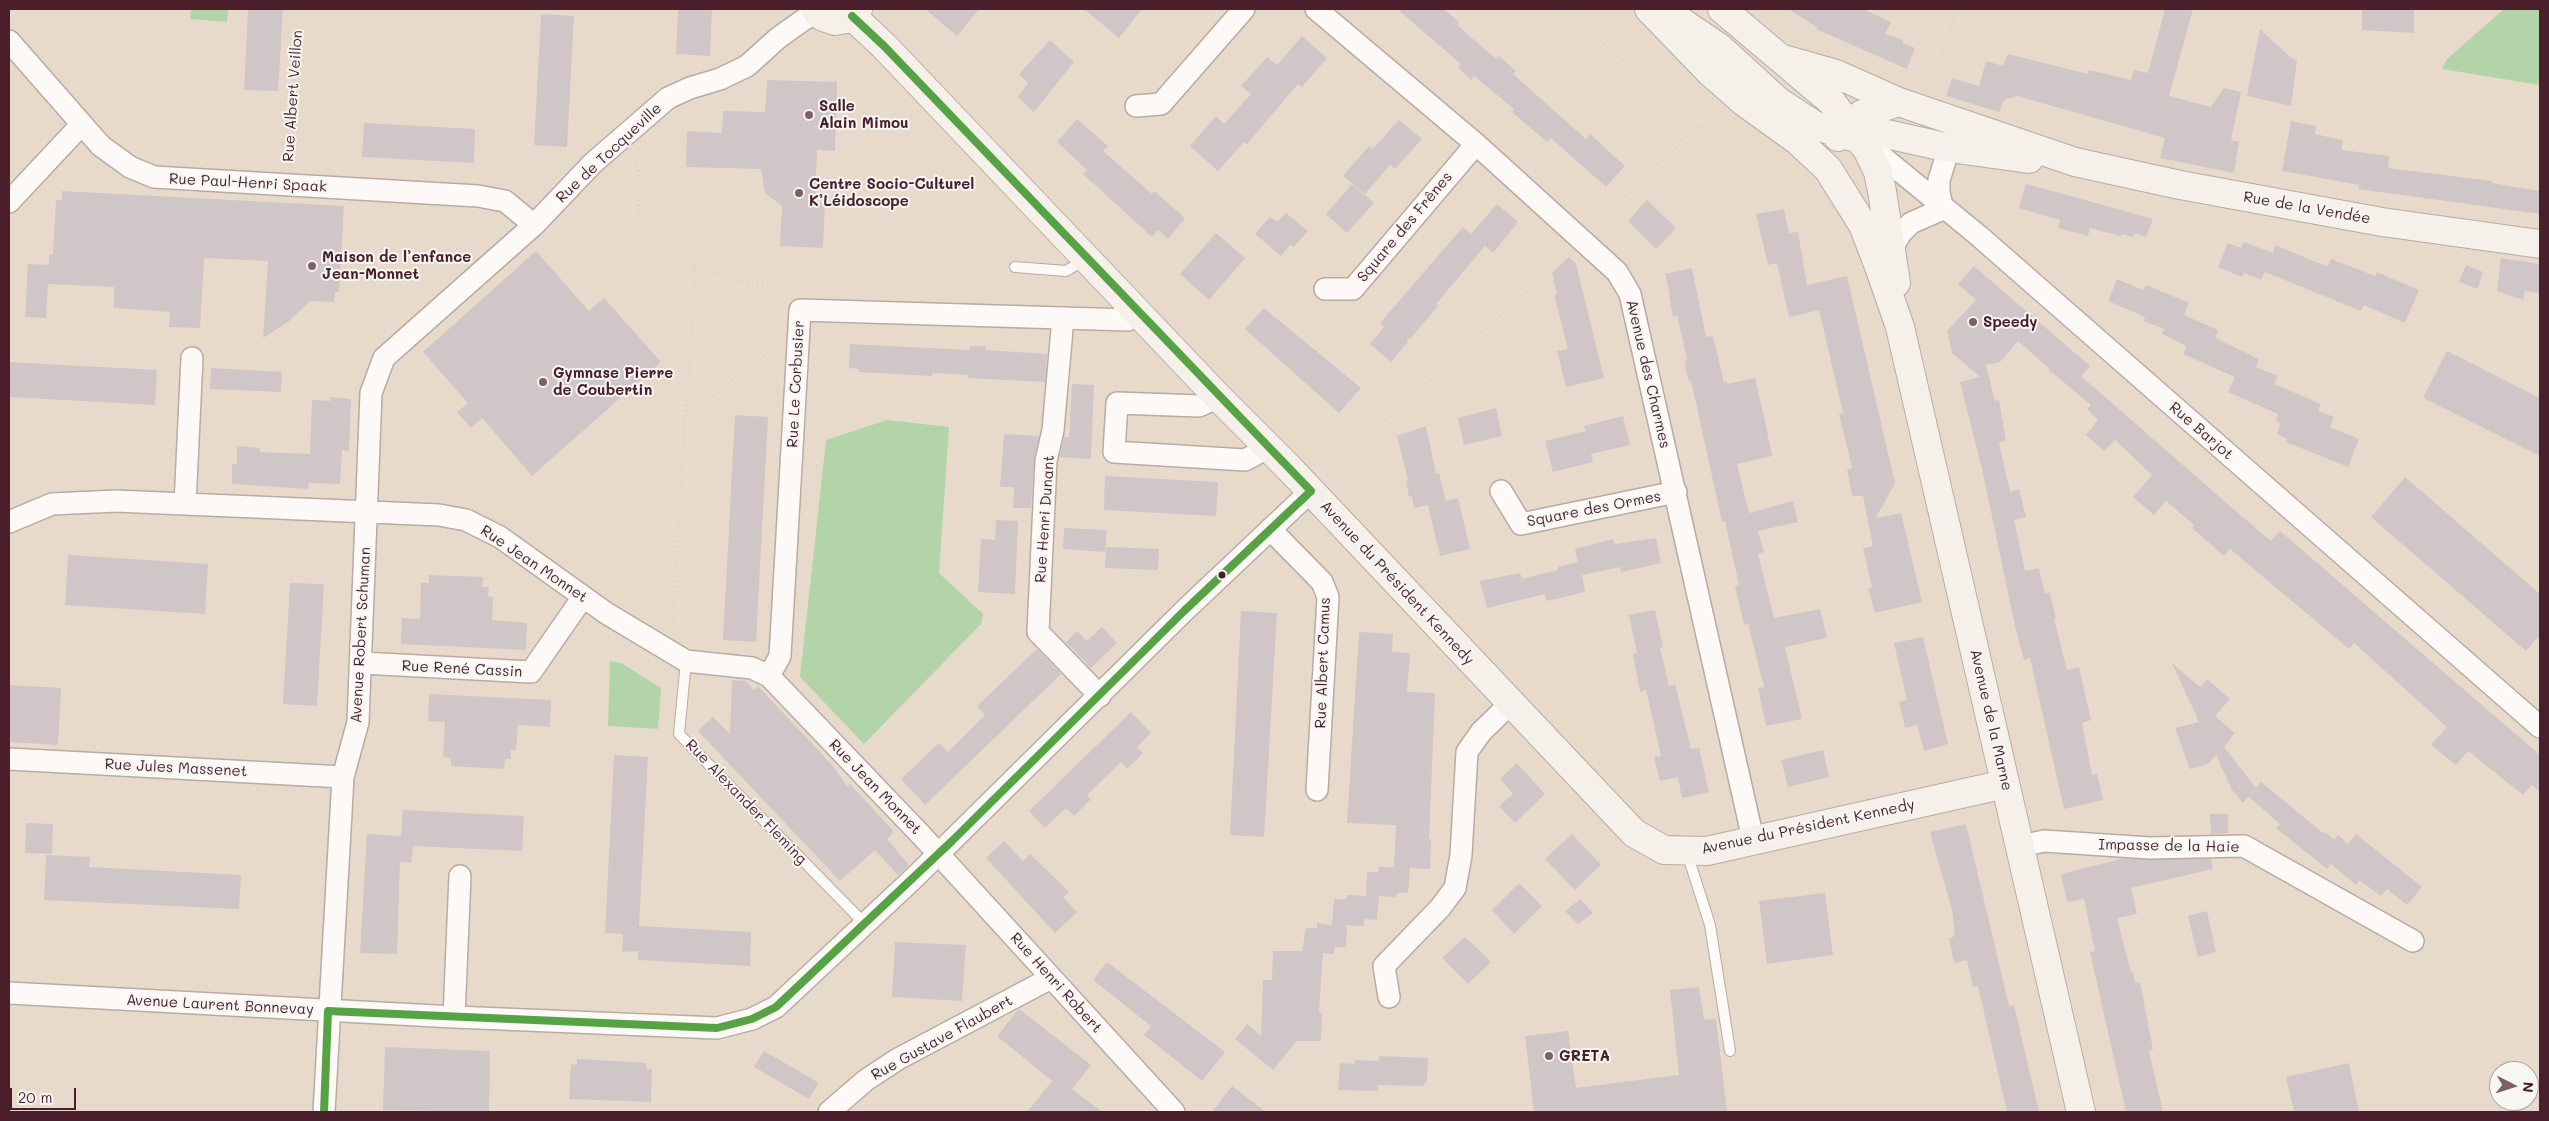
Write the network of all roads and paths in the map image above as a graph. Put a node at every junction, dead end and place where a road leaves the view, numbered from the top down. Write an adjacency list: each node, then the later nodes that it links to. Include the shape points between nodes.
1 (298, 9): 27 (path, Rue Albert Veillon)
2 (1244, 9): 14 (street, via 1161,104)
3 (1316, 9): 22 (street, Avenue des Charmes)
4 (1567, 9): 18 (path)
5 (1649, 9): 26 (main road, Avenue de la Marne, via 1710,72 1744,102 1798,141)
6 (1662, 9): 20 (main road, via 1720,48 1802,119 1816,126)
7 (1722, 9): 12 (main road, Avenue de la Marne)
8 (1957, 9): 15 (path)
9 (815, 10): 10 (main road, Avenue du Président Kennedy, via 835,21); 21 (street, Rue de Tocqueville, via 747,66 668,98)
10 (855, 13): 35 (main road, Avenue du Président Kennedy)
11 (9, 41): 16 (street, Rue Paul-Henri Spaak)
12 (1783, 59): 13 (main road, Rue de la Vendée, via 1854,80); 20 (main road, Avenue de la Marne, via 1831,101)
13 (1899, 102): 15 (main road, Rue de la Vendée); 20 (main road, via 1862,114)
14 (1136, 106)
15 (1925, 111): 17 (main road, Rue de la Vendée)
16 (82, 124): 27 (street, Rue Paul-Henri Spaak, via 101,146 130,167 154,177); 28 (street)
17 (1964, 124): 23 (street); 25 (main road, Rue de la Vendée)
18 (1696, 127): 19 (path); 32 (path)
19 (1742, 130)
20 (1849, 132): 23 (main road, Rue de la Vendée, via 1882,133); 26 (main road); 29 (street, Rue Barjot); 34 (main road, Avenue de la Marne, via 1878,172)
21 (626, 134): 30 (street, Rue de Tocqueville, via 593,163); 37 (path, via 639,170 640,217 646,229)
22 (1476, 144): 32 (street, Avenue des Charmes); 38 (street, Square des Frênes, via 1353,289)
23 (1949, 148): 24 (main road, Rue de la Vendée); 29 (street, via 1939,180)
24 (2023, 159): 25 (main road, Rue de la Vendée); 31 (path)
25 (2075, 162): 33 (main road, Rue de la Vendée, via 2382,222)
26 (1828, 169): 42 (main road, Avenue de la Marne, via 1863,225)
27 (287, 184): 30 (street, Rue Paul-Henri Spaak, via 478,196 505,201)
28 (9, 202)
29 (1943, 209): 31 (street, Rue Barjot); 34 (street, via 1911,223 1901,232)
30 (534, 225): 52 (street, Avenue Robert Schuman, via 384,358 371,393)
31 (1979, 236): 61 (street, Rue Barjot)
32 (1581, 240): 48 (path); 50 (street, Avenue des Charmes, via 1617,272 1630,294)
33 (2540, 244)
34 (1892, 248): 42 (main road, Avenue de la Marne)
35 (1087, 258): 36 (lane, via 1066,271); 40 (main road, Avenue du Président Kennedy)
36 (1014, 267)
37 (694, 268): 39 (path, via 745,282 792,286); 46 (path)
38 (1325, 289)
39 (792, 295)
40 (1138, 314): 41 (street, Rue Le Corbusier, via 1128,320); 45 (main road, Avenue du Président Kennedy)
41 (1063, 318): 43 (street, Rue Le Corbusier, via 800,310); 59 (street, Rue Henri Dunant, via 1053,430 1046,461 1038,632)
42 (1900, 327): 64 (main road, Avenue de la Marne)
43 (797, 347): 46 (path, via 777,346); 58 (street, Rue Le Corbusier, via 780,656)
44 (192, 358): 51 (street)
45 (1218, 397): 47 (main road, Avenue du Président Kennedy); 47 (street, via 1199,406 1117,403 1114,452 1246,460)
46 (686, 417): 56 (path)
47 (1269, 447): 48 (main road, Avenue du Président Kennedy)
48 (1310, 491): 54 (street, Avenue Laurent Bonnevay); 60 (main road, Avenue du Président Kennedy)
49 (1501, 492): 50 (street, Square des Ormes, via 1521,524)
50 (1676, 492): 66 (street, Avenue des Charmes)
51 (185, 504): 52 (street, Rue Jean Monnet); 53 (street, Rue Jean Monnet, via 116,501 52,504)
52 (366, 512): 55 (street, Rue Jean Monnet, via 440,515 466,520 500,537); 57 (street, Avenue Robert Schuman)
53 (9, 522)
54 (1270, 529): 59 (street, Avenue Laurent Bonnevay); 65 (street, Rue Albert Camus, via 1322,582 1328,597)
55 (583, 597): 56 (street, Rue Jean Monnet); 57 (street, Rue René Cassin, via 531,672)
56 (678, 657): 58 (street, Rue Jean Monnet, via 752,668); 71 (lane, Rue Alexander Fleming, via 679,734)
57 (362, 663): 63 (street, Avenue Robert Schuman, via 358,722)
58 (769, 676): 69 (street, Rue Jean Monnet)
59 (1100, 696): 69 (street, Avenue Laurent Bonnevay)
60 (1510, 704): 68 (main road, Avenue du Président Kennedy, via 1634,833 1664,850); 75 (street, via 1481,732 1467,752 1461,855 1455,888 1384,966)
61 (2540, 727)
62 (9, 759): 63 (street, Rue Jules Massenet)
63 (343, 777): 76 (street, Avenue Robert Schuman)
64 (2005, 784): 66 (main road, Avenue du Président Kennedy); 67 (main road, Avenue de la Marne)
65 (1317, 790)
66 (1753, 839): 68 (main road, Avenue du Président Kennedy, via 1706,851)
67 (2022, 846): 72 (street, Impasse de la Haie, via 2044,841 2150,848 2244,846); 82 (main road, Avenue de la Marne)
68 (1687, 852): 78 (lane, via 1710,925)
69 (938, 855): 71 (street, Avenue Laurent Bonnevay); 73 (street, Rue Henri Robert)
70 (460, 876): 77 (street)
71 (864, 923): 77 (street, Avenue Laurent Bonnevay, via 776,1007 752,1019 717,1028)
72 (2413, 941)
73 (1051, 978): 79 (street, Rue Gustave Flaubert, via 898,1059 866,1080); 81 (street, Rue Henri Robert)
74 (9, 993): 76 (street, Avenue Laurent Bonnevay)
75 (1389, 997)
76 (328, 1010): 77 (street, Avenue Laurent Bonnevay); 80 (street, Avenue Robert Schuman)
77 (454, 1018)
78 (1730, 1051)
79 (834, 1109)
80 (324, 1112)
81 (1174, 1112)
82 (2081, 1112)

